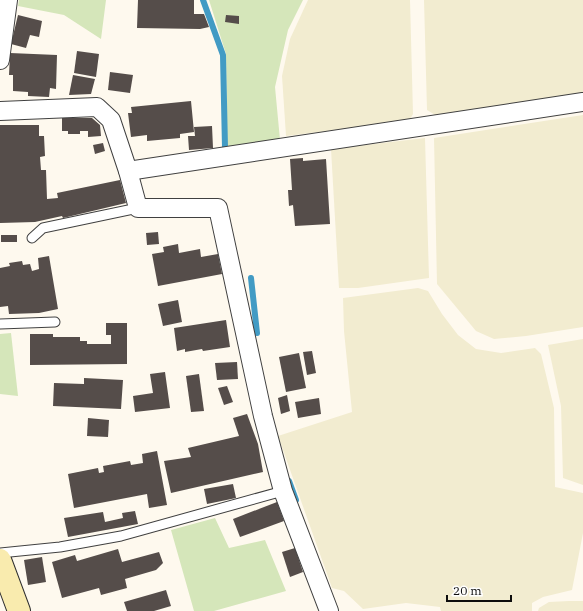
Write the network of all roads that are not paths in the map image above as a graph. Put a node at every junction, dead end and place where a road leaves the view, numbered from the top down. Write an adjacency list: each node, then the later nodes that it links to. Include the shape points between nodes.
1 (8, 0): 2 (street)
2 (0, 60)
3 (583, 102): 5 (street)
4 (0, 112): 5 (street, via 97,107 111,120)
5 (128, 171): 6 (street)
6 (138, 208): 7 (lane, via 43,228); 10 (street, via 218,208 263,416)
7 (32, 238)
8 (56, 322): 9 (lane)
9 (0, 324)
10 (283, 491): 11 (lane, via 121,536); 14 (street)
11 (0, 553)
12 (0, 560): 13 (street)
13 (20, 611)
14 (329, 611)

